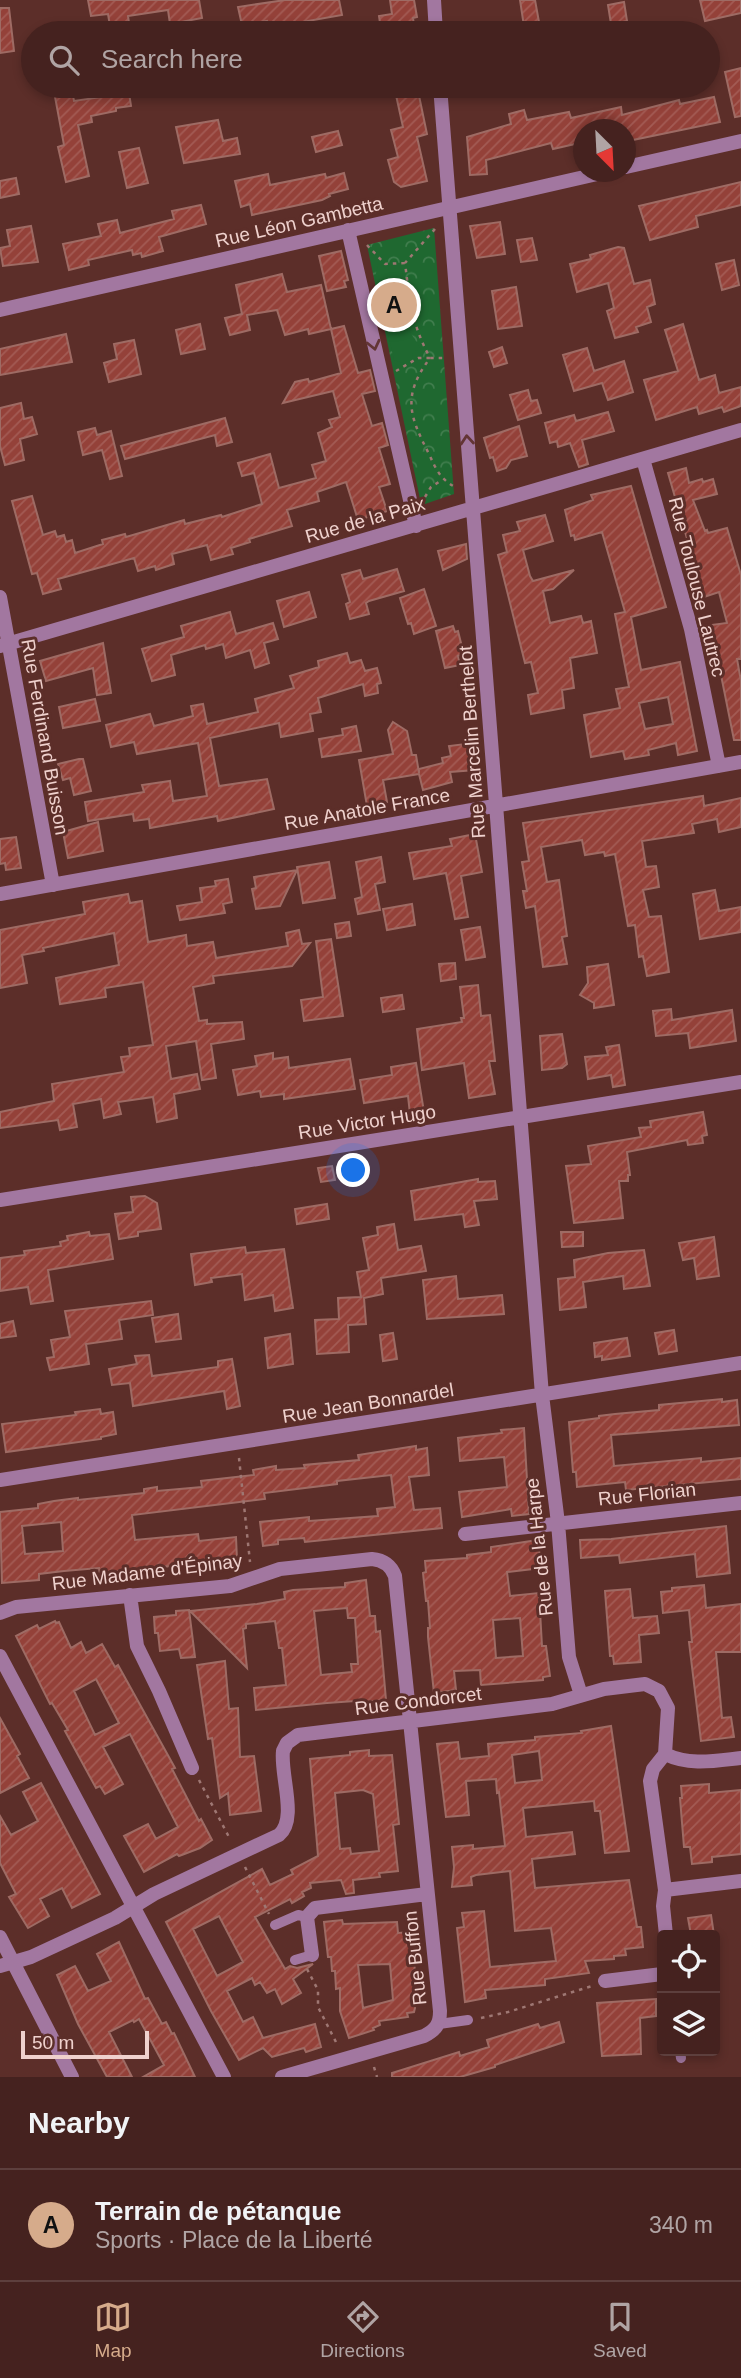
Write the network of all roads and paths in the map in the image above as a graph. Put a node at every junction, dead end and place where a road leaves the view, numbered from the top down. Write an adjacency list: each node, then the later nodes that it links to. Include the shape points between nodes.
1 (434, 0): 2 (street)
2 (435, 21)
3 (441, 98): 7 (street, Rue Marcelin Berthelot)
4 (741, 141): 5 (street)
5 (636, 165)
6 (573, 181): 7 (street, Rue Léon Gambetta)
7 (449, 214): 8 (street, Rue Léon Gambetta); 10 (path); 18 (street, Rue Marcelin Berthelot, one-way to 7)
8 (348, 230): 11 (street, Rue Léon Gambetta); 20 (street, one-way to 20)
9 (367, 245): 10 (path, via 385,264)
10 (405, 262): 12 (path, via 411,314)
11 (0, 310)
12 (430, 358): 13 (path); 14 (path, via 418,358); 17 (path, via 418,374 410,407 412,421)
13 (443, 358)
14 (393, 370)
15 (741, 430): 16 (street, Rue de la Paix)
16 (643, 459): 19 (street, Rue de la Paix); 25 (street, Rue Toulouse Lautrec, via 691,629)
17 (442, 480): 18 (path, via 457,488); 20 (path)
18 (471, 487): 19 (street, Rue Marcelin Berthelot)
19 (473, 508): 21 (street, Rue de la Paix); 26 (street, Rue Marcelin Berthelot)
20 (412, 510): 21 (street)
21 (416, 526): 23 (street, Rue de la Paix)
22 (0, 597): 23 (street, Rue Ferdinand Buisson)
23 (4, 645): 27 (street, Rue Ferdinand Buisson)
24 (741, 762): 25 (street, Rue Anatole France)
25 (719, 766): 26 (street, Rue Anatole France)
26 (496, 806): 27 (street, Rue Anatole France); 30 (street, Rue Marcelin Berthelot)
27 (52, 885): 28 (street, Rue Anatole France)
28 (0, 894)
29 (741, 1082): 30 (street, Rue Victor Hugo)
30 (521, 1117): 31 (street, Rue Victor Hugo); 33 (street, Rue Marcelin Berthelot)
31 (0, 1200)
32 (741, 1363): 33 (street, Rue Jean Bonnardel)
33 (542, 1395): 34 (street, Rue Jean Bonnardel); 37 (street, Rue de la Harpe)
34 (238, 1443): 35 (street, Rue Jean Bonnardel); 39 (path)
35 (0, 1480)
36 (741, 1503): 37 (street, Rue Florian)
37 (558, 1523): 38 (street, Rue Florian); 43 (street, Rue de la Harpe, via 569,1657)
38 (465, 1534)
39 (252, 1580): 40 (street, Rue Madame d'Épinay); 44 (street, Rue Madame d'Épinay, via 280,1569 372,1559 389,1565 395,1576)
40 (130, 1595): 41 (street, Rue Madame d'Épinay, via 16,1607); 47 (street, via 136,1646)
41 (0, 1613)
42 (0, 1656): 52 (street)
43 (581, 1695): 44 (street, Rue Condorcet, via 552,1704); 45 (street, Rue Condorcet, via 653,1686 668,1708)
44 (409, 1721): 48 (street, Rue Condorcet, via 292,1738 282,1759 288,1818 284,1831); 51 (street, Rue Buffon)
45 (665, 1754): 46 (street, via 696,1763); 50 (street, Rue Condorcet, via 650,1782)
46 (741, 1758)
47 (192, 1768): 48 (path)
48 (239, 1856): 52 (street, Rue Condorcet); 54 (path)
49 (741, 1881): 50 (street)
50 (666, 1890): 55 (street, Rue Condorcet)
51 (427, 1894): 53 (street, via 325,1905); 63 (street, Rue Buffon)
52 (134, 1906): 59 (street, Rue Condorcet, via 31,1957); 66 (street)
53 (307, 1917): 54 (lane, via 298,1915); 57 (street)
54 (275, 1925)
55 (665, 1930)
56 (0, 1937): 59 (street)
57 (312, 1955): 58 (lane); 64 (path, via 305,1966 318,1990 318,2007)
58 (295, 1960)
59 (7, 1964): 65 (street)
60 (657, 1975): 61 (street)
61 (605, 1982): 62 (path)
62 (468, 2020): 63 (lane)
63 (439, 2024): 64 (street, Rue Buffon, via 424,2036)
64 (344, 2059): 67 (street, Rue Buffon)
65 (72, 2077)
66 (224, 2077)
67 (282, 2077)

